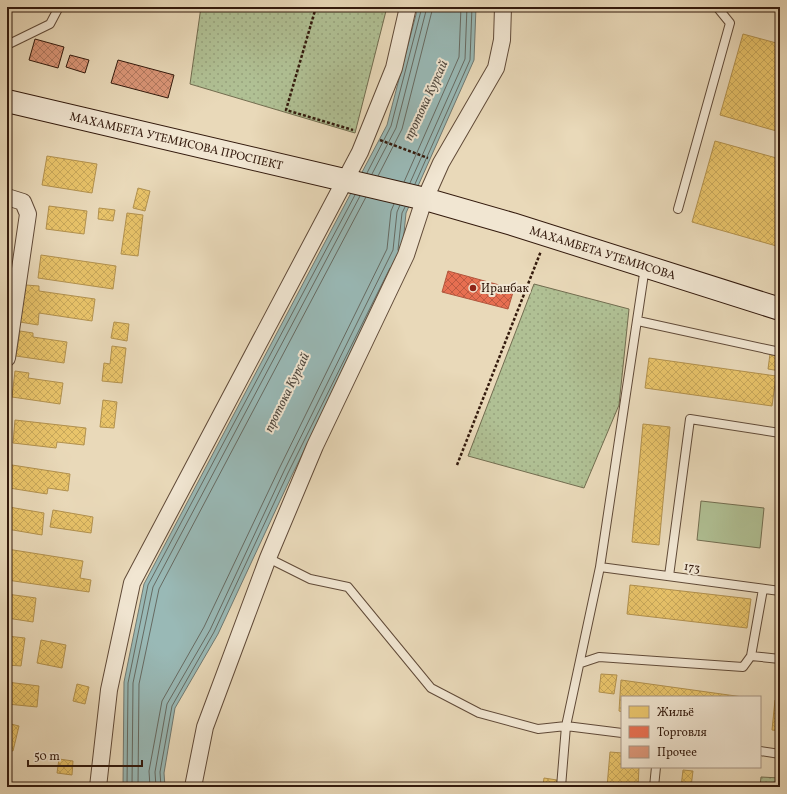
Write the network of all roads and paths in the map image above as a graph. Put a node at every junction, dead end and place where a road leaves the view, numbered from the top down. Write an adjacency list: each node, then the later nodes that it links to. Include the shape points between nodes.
1 (12, 7): 7 (path)
2 (59, 7): 8 (lane, via 50,24)
3 (316, 7): 10 (path, via 286,110)
4 (408, 7): 10 (street, via 394,68)
5 (503, 7): 14 (street, via 502,40 496,68 442,163)
6 (717, 7): 15 (lane, via 730,23)
7 (7, 21)
8 (7, 45)
9 (7, 101): 12 (street, МАХАМБЕТА УТЕМИСОВА ПРОСПЕКТ)
10 (368, 135): 11 (path); 12 (street)
11 (434, 160)
12 (345, 179): 14 (street, МАХАМБЕТА УТЕМИСОВА ПРОСПЕКТ); 37 (street, via 132,583 109,690)
13 (7, 197): 21 (street, via 23,202 28,214)
14 (423, 204): 16 (street, МАХАМБЕТА УТЕМИСОВА); 24 (street, via 406,256 315,446)
15 (678, 209)
16 (547, 235): 17 (street, МАХАМБЕТА УТЕМИСОВА); 23 (path)
17 (646, 267): 18 (street, МАХАМБЕТА УТЕМИСОВА); 19 (lane)
18 (780, 309)
19 (638, 320): 20 (lane); 25 (lane)
20 (780, 352)
21 (7, 358)
22 (780, 433): 26 (lane, via 690,419)
23 (457, 464)
24 (268, 558): 32 (lane, via 310,579 348,587 431,688 479,712 538,729); 38 (street, via 205,726)
25 (600, 567): 26 (lane, 173); 31 (lane)
26 (669, 576): 27 (lane, 173)
27 (763, 589): 28 (lane, 173); 29 (lane)
28 (780, 591)
29 (751, 656): 30 (lane); 31 (lane, via 743,667 599,657)
30 (780, 659)
31 (581, 663): 32 (lane)
32 (566, 726): 33 (lane); 39 (lane)
33 (621, 733)
34 (761, 751): 35 (lane)
35 (780, 754)
36 (656, 768): 40 (lane)
37 (98, 787)
38 (192, 787)
39 (561, 787)
40 (654, 787)

